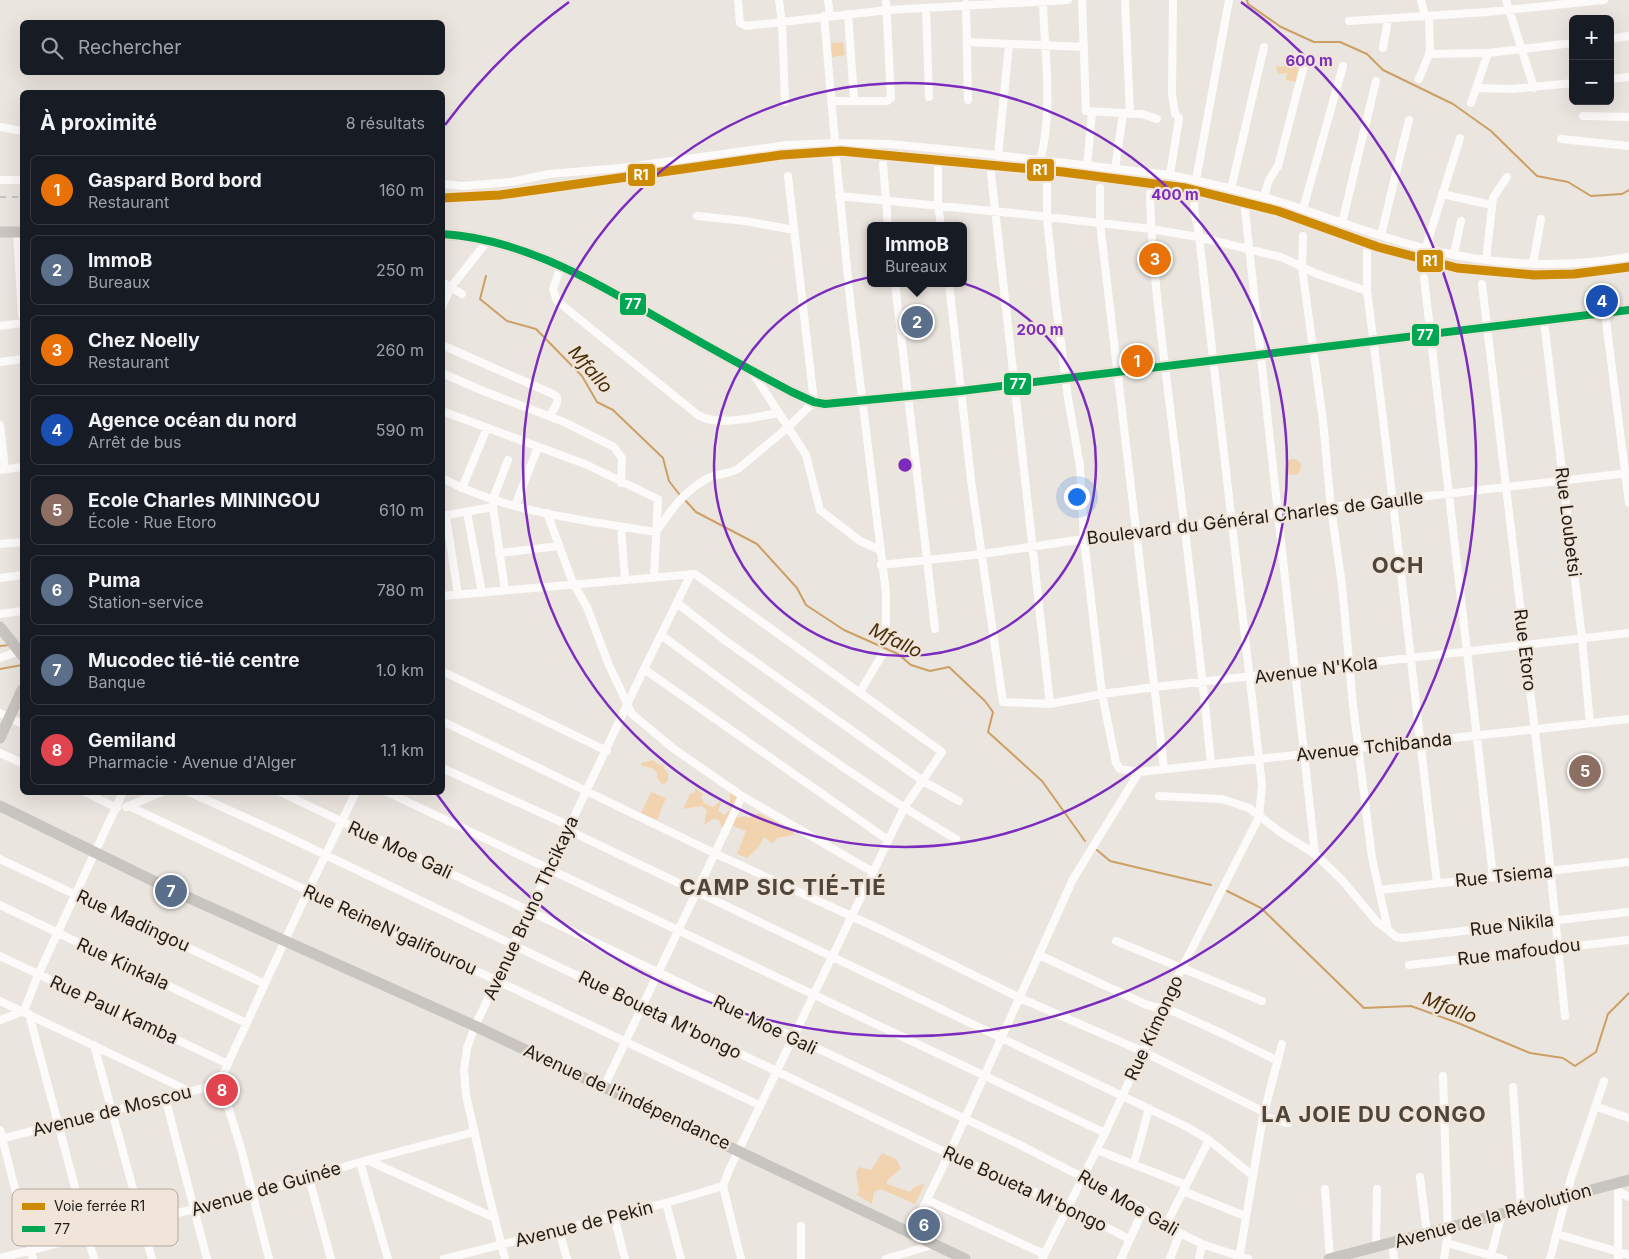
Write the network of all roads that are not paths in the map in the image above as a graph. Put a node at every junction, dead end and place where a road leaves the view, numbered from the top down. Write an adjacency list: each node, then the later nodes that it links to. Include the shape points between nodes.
1 (738, 0): 25 (street, via 740,23 746,26)
2 (779, 0): 25 (street)
3 (828, 0): 21 (street)
4 (886, 0): 18 (street)
5 (1043, 0): 6 (street); 14 (street); 31 (street)
6 (1068, 0)
7 (1082, 0): 32 (street)
8 (1125, 0): 54 (street)
9 (1173, 0): 74 (street, via 1172,94 1175,114 1179,118)
10 (1229, 0): 78 (street)
11 (1421, 0): 22 (street)
12 (1506, 0): 19 (street)
13 (1604, 0): 19 (street)
14 (999, 2): 16 (street)
15 (945, 3): 16 (street); 17 (street)
16 (966, 4): 28 (street)
17 (926, 8): 18 (street); 47 (street)
18 (888, 10): 20 (street); 48 (street, via 891,98 887,101)
19 (1509, 10): 22 (street); 35 (street)
20 (848, 14): 21 (street); 48 (street)
21 (827, 16): 25 (street); 50 (street)
22 (1427, 16): 23 (street); 37 (street)
23 (1388, 20): 24 (street); 34 (street)
24 (1349, 21)
25 (782, 22): 51 (street)
26 (1629, 36): 27 (street)
27 (1614, 38)
28 (967, 42): 30 (street); 49 (street)
29 (1569, 43): 35 (street)
30 (1009, 44): 31 (street); 65 (street)
31 (1046, 46): 32 (street); 67 (street, via 1047,127)
32 (1084, 47): 53 (street, via 1086,110)
33 (1264, 47): 82 (street)
34 (1383, 48)
35 (1522, 49): 36 (street); 46 (street)
36 (1488, 53): 37 (street); 45 (street)
37 (1429, 54): 42 (street)
38 (1306, 58): 87 (street, via 1278,166)
39 (1343, 66): 91 (street)
40 (1629, 76): 41 (street)
41 (1614, 78)
42 (1419, 79)
43 (1376, 81): 101 (street)
44 (1569, 84): 46 (street)
45 (1477, 88): 46 (street); 52 (street)
46 (1534, 88)
47 (929, 97)
48 (854, 100): 50 (street)
49 (968, 100)
50 (831, 101): 63 (street)
51 (785, 102)
52 (1471, 103)
53 (1092, 113): 54 (street); 70 (street)
54 (1126, 114): 57 (street, via 1148,115); 71 (street)
55 (1583, 116): 56 (street)
56 (1629, 118)
57 (1157, 119)
58 (1409, 120): 107 (street)
59 (0, 127): 60 (street)
60 (20, 131)
61 (1460, 138): 84 (street)
62 (1561, 140): 64 (street)
63 (835, 143): 65 (street, via 889,144); 80 (street, via 787,145 621,168 549,174 511,182)
64 (1629, 146)
65 (998, 156): 67 (street)
66 (836, 157): 85 (street)
67 (1040, 161): 70 (street)
68 (883, 164): 88 (street)
69 (938, 165): 89 (street)
70 (1086, 166): 71 (street)
71 (1116, 170): 74 (street)
72 (990, 173): 93 (street)
73 (788, 176): 103 (street)
74 (1170, 176): 78 (street)
75 (1507, 177): 90 (street, via 1496,192)
76 (0, 180): 77 (street)
77 (20, 180)
78 (1196, 180): 82 (street)
79 (1047, 181): 95 (street)
80 (445, 184)
81 (1100, 188): 100 (street)
82 (1231, 189): 87 (street)
83 (1150, 194): 102 (street)
84 (1442, 194): 90 (street); 111 (street)
85 (839, 196): 88 (street); 151 (street)
86 (1194, 196): 109 (street, Rue Kimongo)
87 (1264, 197): 91 (street)
88 (885, 200): 89 (street); 98 (street)
89 (938, 205): 93 (street); 99 (street)
90 (1492, 205): 116 (street)
91 (1303, 209): 101 (street)
92 (1245, 210): 112 (street)
93 (994, 211): 95 (street); 148 (street)
94 (697, 216): 103 (street)
95 (1047, 218): 100 (street); 147 (street)
96 (1541, 219): 117 (street)
97 (1461, 220): 114 (street)
98 (888, 222)
99 (940, 222)
100 (1100, 223): 102 (street); 145 (street)
101 (1342, 223): 107 (street)
102 (1151, 228): 109 (street); 143 (street)
103 (794, 230): 152 (street)
104 (0, 232): 105 (street)
105 (20, 232)
106 (445, 234): 110 (street)
107 (1382, 235): 111 (street)
108 (1303, 236): 119 (street)
109 (1198, 237): 112 (street); 141 (street, Rue Kimongo)
110 (489, 240): 118 (street); 123 (street)
111 (1426, 247): 114 (street)
112 (1248, 250): 119 (street, via 1281,257); 139 (street)
113 (1367, 252): 126 (street)
114 (1454, 254): 116 (street)
115 (1629, 257): 117 (street)
116 (1486, 260): 117 (street)
117 (1533, 264)
118 (561, 266): 144 (street); 154 (street, via 553,289 557,301 698,415 712,420)
119 (1302, 268): 126 (street); 138 (street)
120 (1424, 278): 135 (street)
121 (445, 284): 123 (street)
122 (1482, 284): 134 (street, Rue Etoro)
123 (451, 287): 127 (street); 128 (street)
124 (895, 287): 150 (street)
125 (949, 287): 149 (street)
126 (1367, 292): 136 (street)
127 (462, 294)
128 (445, 300)
129 (1629, 310): 130 (street)
130 (1604, 313): 131 (street); 163 (street)
131 (1544, 321): 134 (street); 165 (street, Rue Loubetsi)
132 (20, 322): 133 (street)
133 (0, 326)
134 (1487, 328): 135 (street); 168 (street, Rue Etoro)
135 (1431, 335): 136 (street); 169 (street)
136 (1374, 341): 138 (street); 170 (street)
137 (445, 346): 155 (street, via 553,394 558,403)
138 (1314, 348): 139 (street); 174 (street)
139 (1260, 354): 141 (street); 177 (street)
140 (20, 359): 142 (street)
141 (1212, 360): 143 (street); 179 (street, Rue Kimongo)
142 (0, 362)
143 (1165, 365): 145 (street); 181 (street)
144 (751, 370): 152 (street); 154 (street)
145 (1116, 372): 147 (street); 184 (street)
146 (445, 374): 155 (street)
147 (1065, 377): 148 (street); 185 (street, via 1080,466)
148 (1015, 384): 149 (street); 189 (street)
149 (961, 391): 150 (street); 192 (street)
150 (909, 396): 151 (street); 193 (street)
151 (863, 401): 152 (street); 190 (street)
152 (814, 402): 158 (street)
153 (445, 412): 157 (street)
154 (778, 413): 158 (street)
155 (550, 416): 166 (street, via 614,446 622,458)
156 (0, 425): 162 (street)
157 (487, 428): 159 (street); 167 (street)
158 (787, 428): 183 (street, via 738,469 710,477 688,492 675,503); 190 (street, via 806,455 820,510 860,541)
159 (538, 447): 166 (street); 173 (street)
160 (508, 460): 171 (street)
161 (20, 467): 162 (street)
162 (3, 469)
163 (1627, 473): 165 (street, Boulevard du Général Charles de Gaulle); 172 (street)
164 (445, 480): 167 (street)
165 (1562, 481): 168 (street, Boulevard du Général Charles de Gaulle); 212 (street, Rue Loubetsi)
166 (622, 482): 183 (street, via 659,500)
167 (462, 488): 171 (street)
168 (1505, 488): 169 (street, Boulevard du Général Charles de Gaulle); 214 (street, Rue Etoro)
169 (1449, 494): 170 (street, Boulevard du Général Charles de Gaulle); 216 (street)
170 (1393, 500): 174 (street, Boulevard du Général Charles de Gaulle); 220 (street)
171 (493, 503): 173 (street); 175 (street); 191 (street)
172 (1629, 503)
173 (515, 506): 176 (street)
174 (1331, 508): 177 (street, Boulevard du Général Charles de Gaulle); 221 (street)
175 (467, 512): 178 (street); 202 (street)
176 (547, 513): 182 (street); 188 (street)
177 (1278, 513): 179 (street, Boulevard du Général Charles de Gaulle); 224 (street)
178 (445, 516)
179 (1231, 520): 181 (street, Boulevard du Général Charles de Gaulle); 225 (street, Rue Kimongo)
180 (445, 522): 203 (street)
181 (1184, 526): 184 (street, Boulevard du Général Charles de Gaulle); 226 (street)
182 (622, 527): 183 (street); 199 (street)
183 (656, 532): 197 (street)
184 (1137, 532): 185 (street, Boulevard du Général Charles de Gaulle); 227 (street)
185 (1084, 539): 189 (street, Boulevard du Général Charles de Gaulle); 230 (street)
186 (20, 542): 187 (street)
187 (0, 544)
188 (559, 546): 191 (street); 200 (street)
189 (1033, 546): 192 (street, Boulevard du Général Charles de Gaulle); 231 (street)
190 (880, 550): 194 (street)
191 (499, 554): 201 (street)
192 (983, 554): 193 (street, Boulevard du Général Charles de Gaulle); 231 (street, Avenue N'Kola, via 1003,702)
193 (927, 560): 194 (street, Boulevard du Général Charles de Gaulle); 209 (street)
194 (881, 565): 213 (street, via 888,623)
195 (693, 574): 197 (street); 205 (street, Avenue Bruno Thcikaya); 228 (street)
196 (20, 576): 198 (street)
197 (654, 577): 199 (street)
198 (0, 578)
199 (625, 579): 200 (street)
200 (573, 583): 201 (street); 232 (street, via 587,607)
201 (505, 590): 202 (street)
202 (482, 593): 203 (street)
203 (458, 595): 204 (street)
204 (445, 596)
205 (677, 603): 211 (street, Avenue Bruno Thcikaya); 252 (street)
206 (20, 611): 207 (street)
207 (0, 614)
208 (0, 627): 215 (street)
209 (935, 629)
210 (1629, 634): 212 (street, Avenue N'Kola)
211 (661, 635): 222 (street, Avenue Bruno Thcikaya); 267 (street, via 781,724)
212 (1582, 638): 214 (street, Avenue N'Kola); 237 (street, Rue Loubetsi)
213 (886, 641)
214 (1524, 645): 216 (street, Avenue N'Kola); 238 (street, Rue Etoro)
215 (20, 650)
216 (1467, 651): 220 (street, Avenue N'Kola); 239 (street)
217 (20, 653): 219 (street)
218 (882, 655): 228 (street)
219 (0, 658)
220 (1413, 658): 221 (street, Avenue N'Kola); 241 (street)
221 (1349, 666): 224 (street, Avenue N'Kola); 242 (street)
222 (644, 669): 232 (street, Avenue Bruno Thcikaya); 272 (street)
223 (445, 671): 243 (street)
224 (1296, 672): 225 (street, Avenue N'Kola); 245 (street)
225 (1248, 678): 226 (street, Avenue N'Kola); 246 (street, Rue Kimongo)
226 (1204, 682): 227 (street, Avenue N'Kola); 248 (street)
227 (1155, 687): 230 (street, Avenue N'Kola); 250 (street)
228 (860, 692): 252 (street, via 942,753)
229 (20, 693): 233 (street)
230 (1102, 694): 231 (street, Avenue N'Kola); 251 (street, Avenue Tchibanda, via 1116,763 1120,769)
231 (1050, 704)
232 (627, 706): 243 (street, Avenue Bruno Thcikaya); 261 (street, via 642,724)
233 (5, 715): 236 (street); 240 (street)
234 (1629, 719): 237 (street, Avenue Tchibanda)
235 (445, 722): 253 (street)
236 (20, 723)
237 (1590, 723): 238 (street, Avenue Tchibanda)
238 (1535, 730): 239 (street, Avenue Tchibanda); 281 (street, Rue Etoro)
239 (1478, 736): 241 (street, Avenue Tchibanda); 282 (street)
240 (0, 738)
241 (1420, 741): 242 (street, Avenue Tchibanda); 283 (street)
242 (1360, 748): 245 (street, Avenue Tchibanda); 284 (street, via 1372,858)
243 (607, 751): 253 (street, Avenue Bruno Thcikaya)
244 (0, 752): 247 (street)
245 (1305, 755): 246 (street, Avenue Tchibanda); 275 (street)
246 (1259, 759): 248 (street, Avenue Tchibanda); 268 (street, Rue Kimongo, via 1262,795)
247 (20, 762)
248 (1211, 764): 250 (street, Avenue Tchibanda)
249 (445, 769): 270 (street)
250 (1164, 769): 251 (street, Avenue Tchibanda)
251 (1138, 772): 301 (street, via 1073,879)
252 (923, 781): 263 (street); 267 (street)
253 (587, 790): 270 (street, Avenue Bruno Thcikaya); 274 (street)
254 (91, 795): 266 (street)
255 (122, 795): 266 (street)
256 (155, 795): 265 (street)
257 (196, 795): 276 (street, Rue Boueta M'bongo)
258 (286, 795): 269 (street, Rue Moe Gali)
259 (355, 795): 269 (street)
260 (393, 795): 279 (street)
261 (742, 796): 274 (street); 280 (street)
262 (1159, 796): 268 (street, via 1222,799 1249,808)
263 (959, 801)
264 (0, 806): 273 (street)
265 (129, 806): 266 (street); 285 (street, Rue ReineN'galifourou)
266 (117, 808): 273 (street)
267 (904, 808): 271 (street); 272 (street)
268 (1259, 817): 275 (street); 305 (street, Rue Kimongo)
269 (342, 822): 276 (street); 289 (street, Rue Moe Gali)
270 (569, 828): 279 (street, Avenue Bruno Thcikaya); 286 (street)
271 (956, 839)
272 (888, 840): 280 (street)
273 (96, 853): 287 (street); 298 (street)
274 (714, 853): 286 (street); 291 (street)
275 (1315, 854): 293 (street)
276 (325, 856): 285 (street); 299 (street, Rue Boueta M'bongo)
277 (0, 859): 287 (street, Rue Madingou)
278 (1629, 862): 281 (street, Rue Tsiema)
279 (549, 869): 289 (street, Avenue Bruno Thcikaya); 294 (street)
280 (873, 872): 291 (street)
281 (1550, 872): 282 (street, Rue Tsiema); 292 (street, Rue Etoro)
282 (1493, 876): 283 (street, Rue Tsiema)
283 (1438, 883): 284 (street, Rue Tsiema)
284 (1380, 890): 293 (street)
285 (308, 891): 298 (street); 308 (street, Rue ReineN'galifourou)
286 (697, 893): 294 (street); 303 (street)
287 (75, 894): 295 (street); 309 (street, Rue Madingou)
288 (0, 905): 295 (street, Rue Kinkala)
289 (530, 911): 299 (street, Avenue Bruno Thcikaya); 306 (street, Rue Moe Gali)
290 (1629, 912): 292 (street, Rue Nikila)
291 (851, 917): 303 (street); 311 (street)
292 (1555, 920): 293 (street, Rue Nikila, via 1402,938); 300 (street, Rue Etoro)
293 (1388, 930)
294 (678, 931): 306 (street); 310 (street)
295 (57, 934): 307 (street); 319 (street, Rue Kinkala)
296 (1629, 940): 300 (street, Rue mafoudou)
297 (1116, 941): 305 (street)
298 (285, 943): 309 (street); 320 (street, Avenue de l'indépendance)
299 (514, 944): 308 (street, Avenue Bruno Thcikaya); 314 (street, Rue Boueta M'bongo)
300 (1560, 948): 304 (street, Rue mafoudou); 317 (street, Rue Etoro)
301 (1039, 955): 311 (street); 315 (street, via 1148,1005)
302 (0, 956): 307 (street, Rue Paul Kamba)
303 (833, 958): 310 (street); 321 (street)
304 (1409, 965)
305 (1182, 968): 313 (street); 315 (street, Rue Kimongo)
306 (658, 973): 314 (street); 322 (street, Rue Moe Gali)
307 (38, 975): 316 (street); 328 (street, Rue Paul Kamba)
308 (497, 981): 320 (street, Avenue Bruno Thcikaya); 323 (street, Rue ReineN'galifourou)
309 (265, 984): 319 (street)
310 (813, 996): 322 (street); 330 (street)
311 (1020, 998): 321 (street); 326 (street)
312 (0, 1001): 316 (street)
313 (1262, 1001)
314 (642, 1007): 323 (street); 329 (street, Rue Boueta M'bongo)
315 (1162, 1008): 326 (street, Rue Kimongo); 327 (street, via 1240,1041)
316 (27, 1013): 318 (street); 325 (street); 347 (street)
317 (1565, 1016)
318 (0, 1020)
319 (246, 1023): 328 (street)
320 (474, 1026): 334 (street, Avenue de l'indépendance); 348 (street, Avenue Bruno Thcikaya, via 466,1048 464,1070)
321 (1002, 1037): 330 (street); 338 (street)
322 (794, 1038): 329 (street); 345 (street, Rue Moe Gali)
323 (625, 1043): 334 (street); 339 (street, Rue ReineN'galifourou)
324 (1282, 1044): 327 (street)
325 (94, 1045): 336 (street); 342 (street)
326 (1144, 1052): 338 (street, Rue Kimongo); 343 (street)
327 (1278, 1062): 343 (street)
328 (228, 1064): 333 (street)
329 (776, 1072): 339 (street); 354 (street, Rue Boueta M'bongo)
330 (985, 1076): 345 (street); 349 (street)
331 (1443, 1076): 389 (street)
332 (1604, 1081): 340 (street)
333 (224, 1083): 336 (street, Avenue de Moscou); 369 (street, via 226,1103)
334 (604, 1087): 352 (street, Avenue de l'indépendance)
335 (1513, 1087): 375 (street)
336 (189, 1091): 337 (street, Avenue de Moscou)
337 (165, 1096): 342 (street, Avenue de Moscou); 376 (street)
338 (1122, 1096): 341 (street); 349 (street, Rue Kimongo)
339 (759, 1105): 352 (street)
340 (1597, 1107): 344 (street); 371 (street)
341 (1149, 1108): 351 (street); 356 (street)
342 (112, 1110): 347 (street, Avenue de Moscou); 367 (street)
343 (1264, 1114): 346 (street); 358 (street)
344 (1629, 1118)
345 (964, 1120): 354 (street); 357 (street, Rue Moe Gali)
346 (1288, 1123)
347 (58, 1124): 350 (street, Avenue de Moscou); 366 (street)
348 (474, 1132): 355 (street, Avenue de Guinée); 382 (street, Avenue Bruno Thcikaya)
349 (1105, 1133): 353 (street, Rue Kimongo)
350 (1, 1136): 365 (street)
351 (1209, 1140): 358 (street); 363 (street)
352 (738, 1149): 362 (street); 386 (street, Avenue de l'indépendance)
353 (1097, 1150): 356 (street); 357 (street, Rue Kimongo)
354 (949, 1154): 372 (street); 374 (street, Rue Boueta M'bongo)
355 (364, 1161): 360 (street, Avenue de Guinée); 382 (street); 415 (street)
356 (1134, 1164): 363 (street)
357 (1083, 1176): 374 (street, Rue Kimongo); 377 (street, Rue Moe Gali)
358 (1253, 1176): 381 (street)
359 (1420, 1177): 388 (street)
360 (309, 1178): 369 (street, Avenue de Guinée); 414 (street)
361 (1622, 1185): 370 (street); 371 (street, Avenue de la Révolution); 403 (street)
362 (723, 1186): 373 (street, Avenue de Pekin); 421 (street)
363 (1184, 1188): 381 (street); 383 (street)
364 (1377, 1188): 400 (street)
365 (15, 1189)
366 (76, 1189)
367 (134, 1189)
368 (1326, 1189): 430 (street)
369 (253, 1194): 376 (street, Avenue de Guinée); 413 (street)
370 (1629, 1197)
371 (1566, 1199): 375 (street, Avenue de la Révolution); 379 (street, Avenue de la Révolution); 390 (street)
372 (927, 1200): 386 (street); 405 (street)
373 (666, 1203): 380 (street, Avenue de Pekin); 420 (street)
374 (1068, 1207): 391 (street, Rue Boueta M'bongo); 405 (street, Rue Kimongo)
375 (1521, 1208): 379 (street, Avenue de la Révolution)
376 (194, 1210): 378 (street, Avenue de Guinée); 412 (street)
377 (1143, 1210): 383 (street, Rue Moe Gali); 391 (street)
378 (178, 1214)
379 (1502, 1215): 389 (street, Avenue de la Révolution); 407 (street)
380 (614, 1216): 385 (street, Avenue de Pekin); 419 (street)
381 (1245, 1216): 406 (street)
382 (495, 1218): 395 (street, Avenue Bruno Thcikaya)
383 (1166, 1225): 387 (street, Rue Moe Gali)
384 (801, 1226): 422 (street)
385 (559, 1230): 395 (street, Avenue de Pekin); 418 (street)
386 (911, 1233): 392 (street, Avenue de l'indépendance)
387 (1180, 1233): 393 (street, Rue Moe Gali); 427 (street)
388 (1427, 1233): 389 (street, Avenue de la Révolution); 394 (street, Avenue de la Révolution)
389 (1447, 1234): 394 (street, Avenue de la Révolution); 407 (street); 432 (street)
390 (1558, 1234): 403 (street); 434 (street)
391 (1129, 1239): 426 (street)
392 (935, 1244): 402 (street); 425 (street, Avenue de l'indépendance)
393 (1202, 1244): 406 (street, Rue Moe Gali); 428 (street)
394 (1393, 1244): 400 (street, Avenue de la Révolution); 430 (street, Avenue de la Révolution); 431 (street)
395 (502, 1245): 416 (street, Avenue de Pekin); 417 (street, Avenue Bruno Thcikaya)
396 (30, 1246): 401 (street)
397 (46, 1246): 401 (street, Avenue de Guinée)
398 (91, 1246): 410 (street)
399 (149, 1246): 411 (street)
400 (1376, 1246): 430 (street, Avenue de la Révolution)
401 (31, 1250): 408 (street, Avenue de Guinée); 409 (street)
402 (916, 1250): 423 (street); 424 (street)
403 (1618, 1255): 404 (street)
404 (1629, 1255)
405 (1043, 1257)
406 (1240, 1257): 429 (street, Rue Moe Gali)
407 (1490, 1257): 433 (street)
408 (0, 1258)
409 (33, 1259)
410 (94, 1259)
411 (152, 1259)
412 (207, 1259)
413 (269, 1259)
414 (331, 1259)
415 (388, 1259)
416 (444, 1259)
417 (506, 1259)
418 (567, 1259)
419 (624, 1259)
420 (681, 1259)
421 (741, 1259)
422 (801, 1259)
423 (886, 1259)
424 (918, 1259)
425 (965, 1259)
426 (1120, 1259)
427 (1170, 1259)
428 (1198, 1259)
429 (1248, 1259)
430 (1336, 1259)
431 (1394, 1259)
432 (1444, 1259)
433 (1503, 1259)
434 (1550, 1259)

